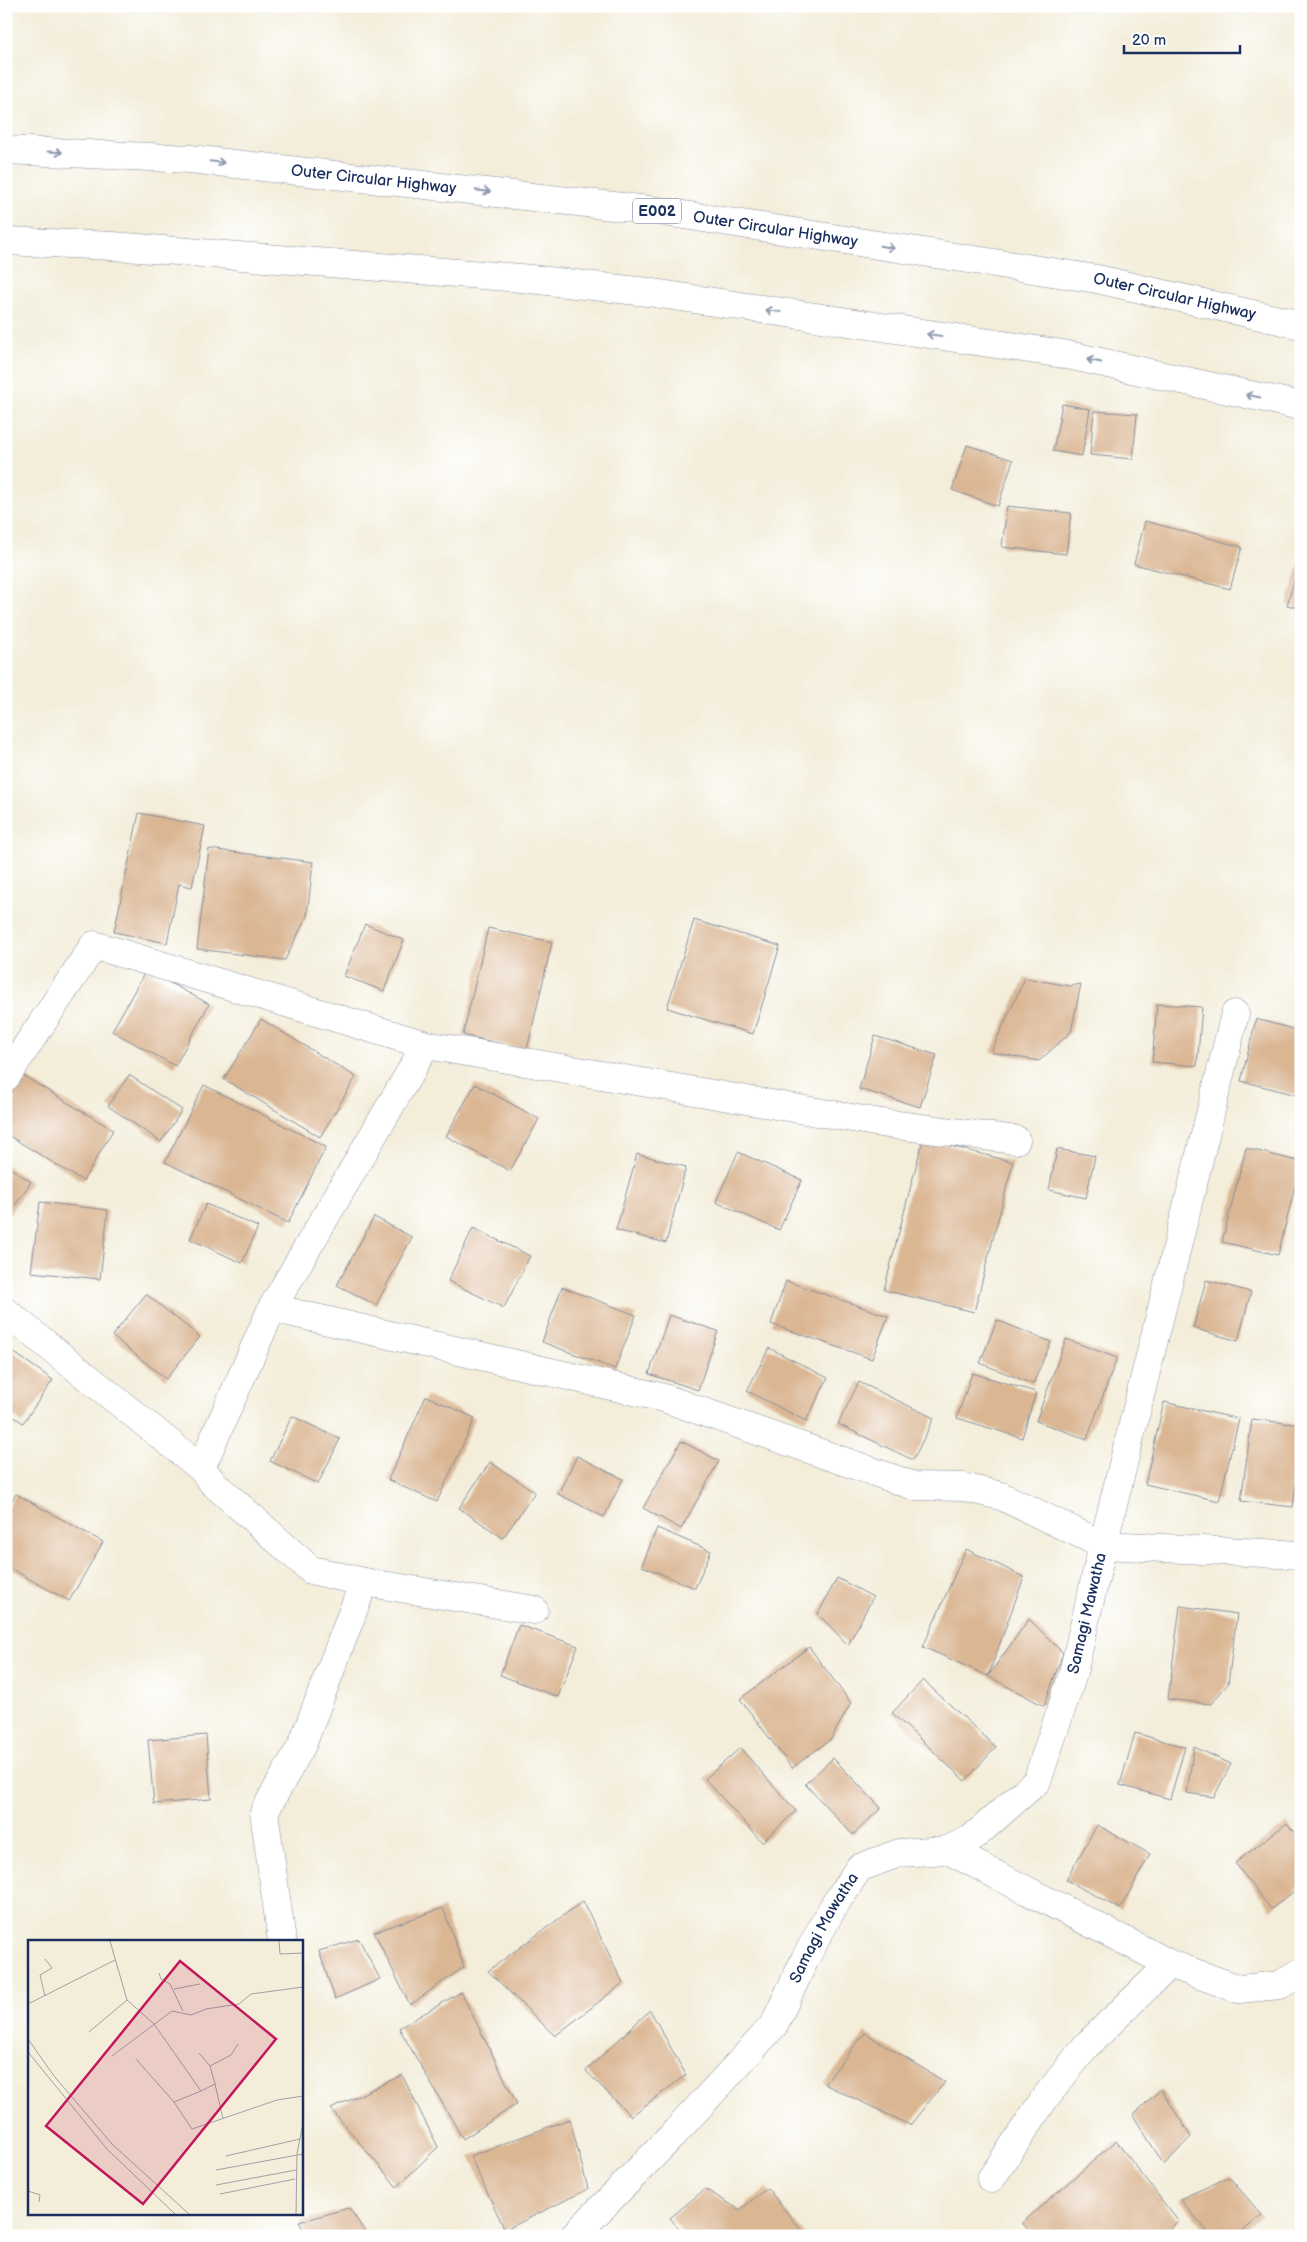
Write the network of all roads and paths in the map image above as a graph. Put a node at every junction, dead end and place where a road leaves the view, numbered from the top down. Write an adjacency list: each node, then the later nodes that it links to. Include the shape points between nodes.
1 (6, 150): 3 (main road, Outer Circular Highway / E002, one-way to 3, via 190,159 658,211 1096,279)
2 (6, 241): 4 (main road, one-way to 2, via 1063,354 647,292 501,276 113,246)
3 (1301, 325)
4 (1301, 406)
5 (1235, 1014): 12 (main road, Samagi Mawatha)
6 (426, 1045): 7 (main road, via 94,945); 8 (main road, via 881,1122); 9 (main road)
7 (6, 1077)
8 (1016, 1140)
9 (272, 1308): 11 (main road); 12 (main road, via 664,1398 914,1486 962,1487 1002,1496)
10 (6, 1312): 11 (main road)
11 (202, 1468): 14 (main road, via 213,1482 311,1570)
12 (1103, 1545): 13 (main road); 16 (main road, Samagi Mawatha, via 1072,1677 1037,1780 970,1839)
13 (1301, 1555)
14 (364, 1582): 15 (main road); 17 (main road, via 302,1746 264,1812)
15 (534, 1610)
16 (948, 1850): 18 (main road); 21 (main road, Samagi Mawatha, via 899,1853 858,1868 833,1907 774,2025)
17 (282, 1940)
18 (1170, 1964): 19 (main road, via 1239,1989 1280,1985); 20 (main road, via 1086,2046 1045,2098)
19 (1301, 1972)
20 (991, 2179)
21 (574, 2236)

